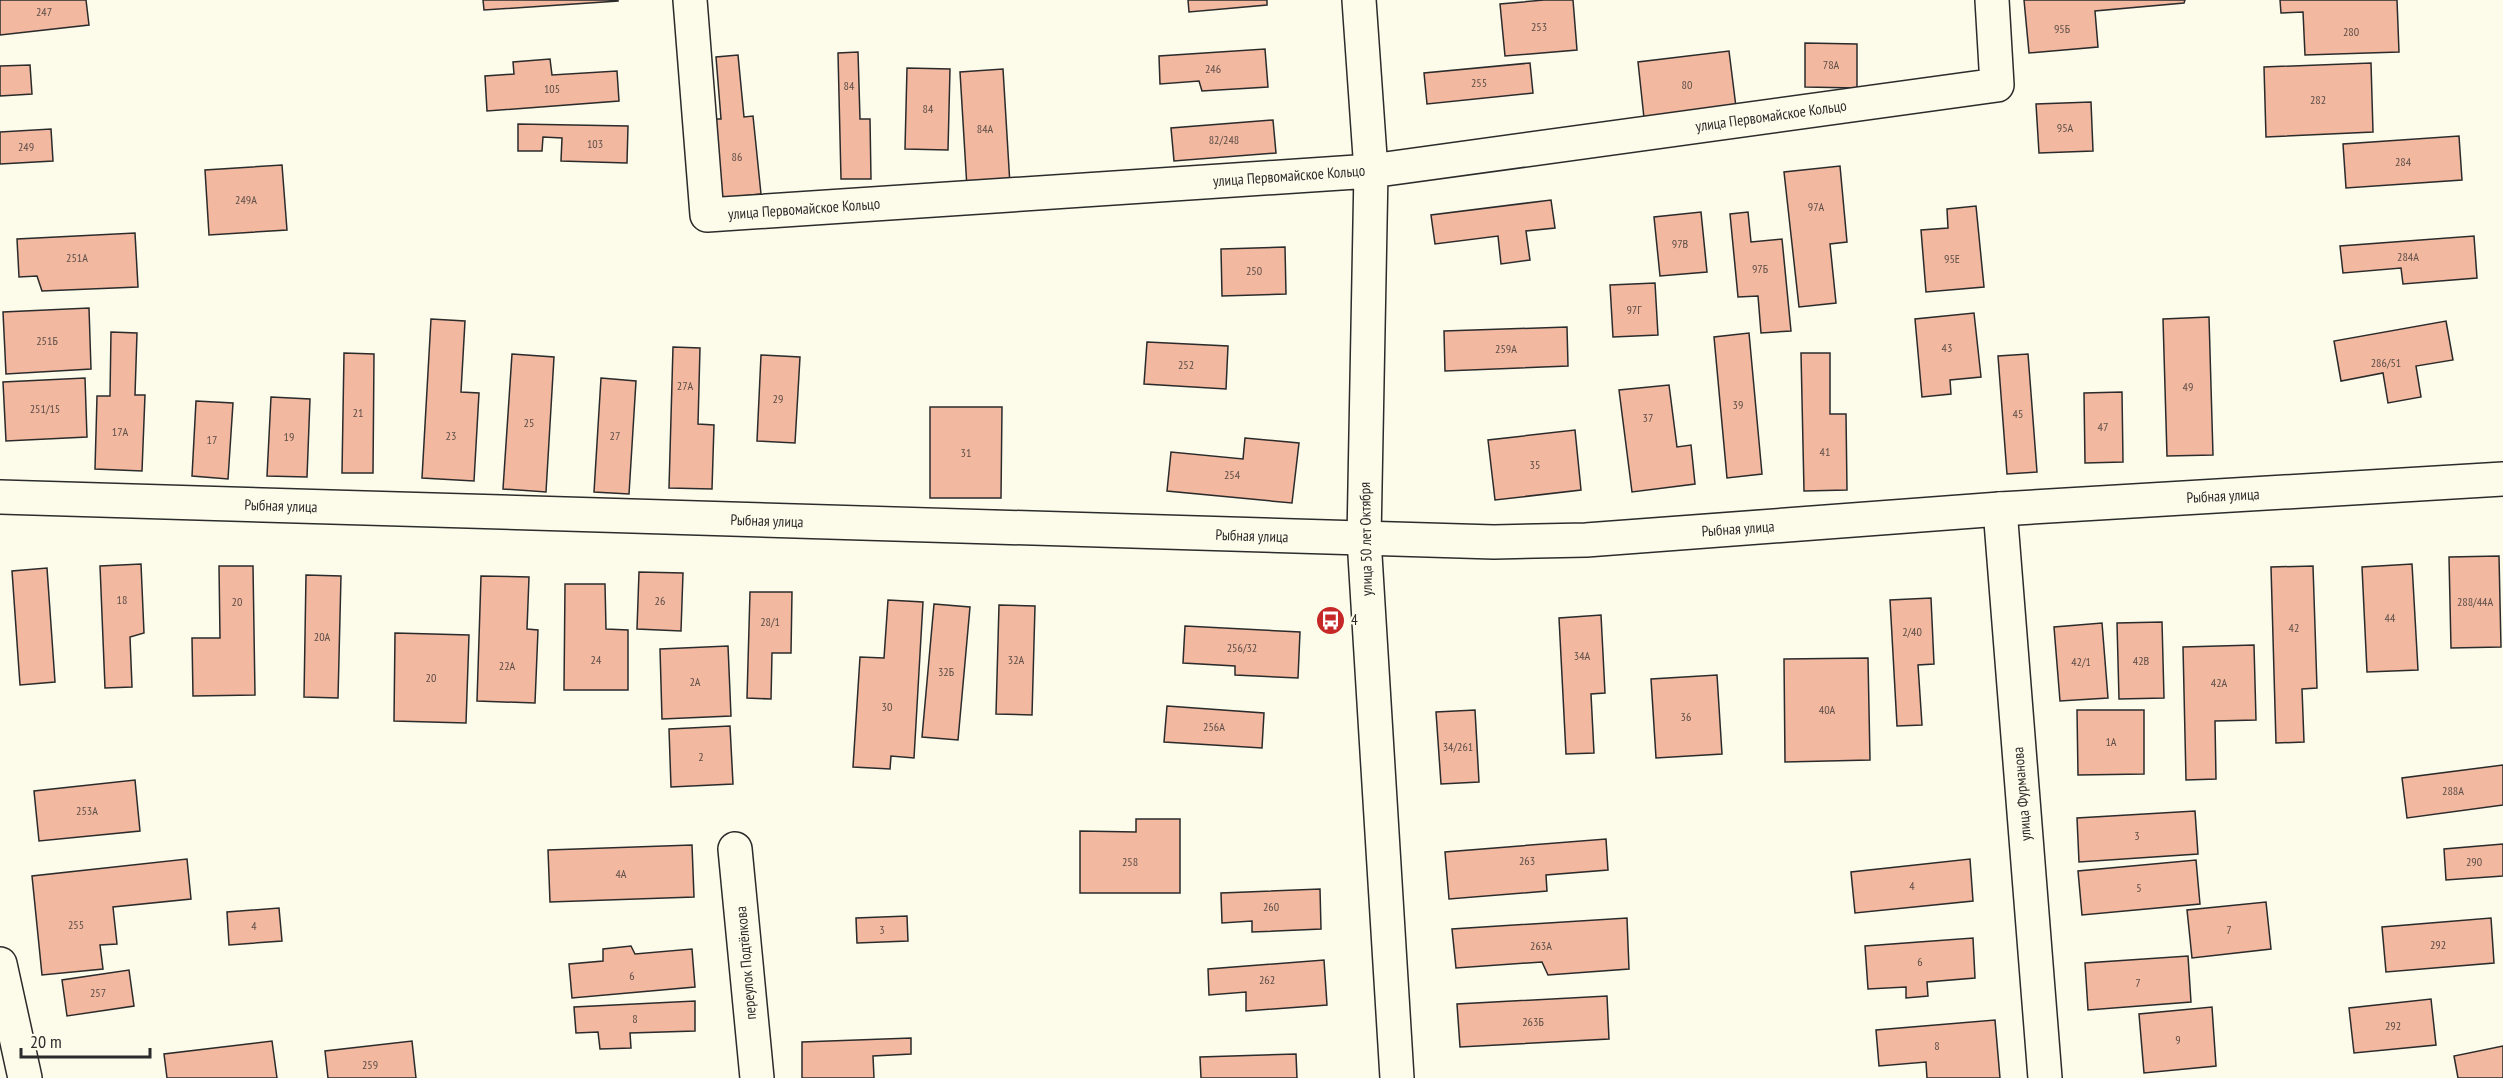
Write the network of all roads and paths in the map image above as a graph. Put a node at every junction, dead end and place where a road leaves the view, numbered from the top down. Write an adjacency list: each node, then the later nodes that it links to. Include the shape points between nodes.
1 (690, 0): 4 (street, улица Первомайское Кольцо, via 707,215)
2 (1359, 0): 4 (street, улица 50 лет Октября)
3 (1992, 0): 4 (street, улица Первомайское Кольцо, via 1997,85)
4 (1371, 171): 8 (street, улица 50 лет Октября)
5 (2503, 479): 7 (street, Рыбная улица)
6 (0, 497): 8 (street, Рыбная улица)
7 (2000, 509): 8 (street, Рыбная улица, via 1586,540); 14 (street, улица Фурманова)
8 (1364, 539): 13 (street, улица 50 лет Октября)
9 (735, 849): 12 (street, переулок Подтёлкова)
10 (0, 964): 11 (street)
11 (26, 1078)
12 (757, 1078)
13 (1396, 1078)
14 (2045, 1078)

